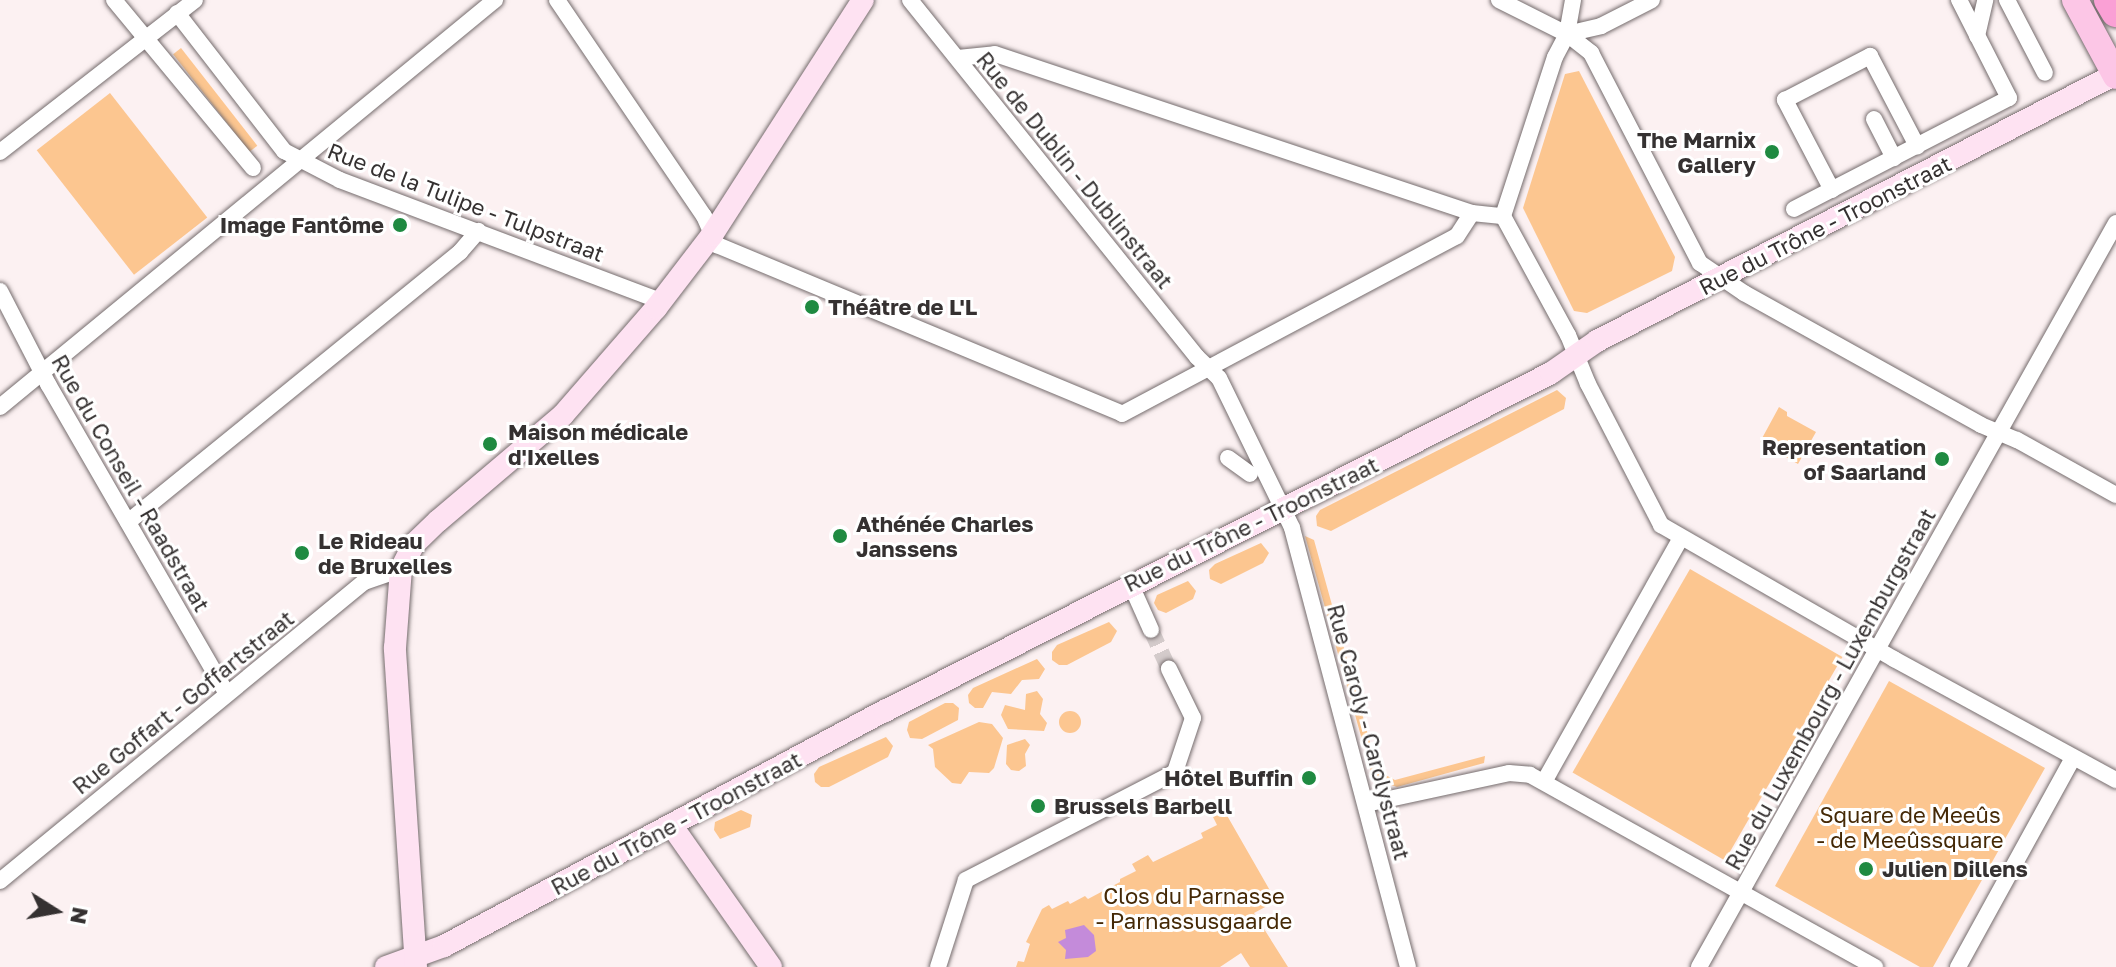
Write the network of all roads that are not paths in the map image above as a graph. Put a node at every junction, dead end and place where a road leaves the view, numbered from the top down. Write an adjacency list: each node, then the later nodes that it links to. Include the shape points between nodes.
1 (114, 0): 19 (street)
2 (195, 0): 16 (street)
3 (495, 0): 27 (street)
4 (557, 0): 35 (street)
5 (863, 0): 35 (main road)
6 (910, 0): 20 (street, Rue de Dublin - Dublinstraat)
7 (1499, 0): 17 (street)
8 (1573, 0): 17 (street)
9 (1652, 0): 17 (street, via 1601,26)
10 (1959, 0): 18 (street)
11 (1985, 0): 18 (street)
12 (2007, 0): 21 (street)
13 (2075, 0): 22 (main road)
14 (2109, 0): 15 (highway)
15 (2116, 12)
16 (177, 13): 19 (street); 27 (street, Rue de la Tulipe - Tulpstraat, via 284,151)
17 (1567, 34): 32 (street); 36 (street, via 1591,53 1700,263)
18 (1977, 36): 24 (street, via 2009,98)
19 (147, 37): 25 (street); 28 (street)
20 (958, 58): 31 (street, via 995,54); 40 (street, Rue de Dublin - Dublinstraat)
21 (2045, 73)
22 (2115, 75): 36 (main road, Rue du Trône - Troonstraat)
23 (1874, 119): 26 (street)
24 (1917, 146): 26 (street); 29 (street, via 1870,56 1799,92 1785,100)
25 (0, 152)
26 (1894, 158): 29 (street)
27 (300, 159): 34 (street, Rue de la Tulipe - Tulpstraat, via 340,180); 41 (street)
28 (253, 168)
29 (1832, 190): 30 (street)
30 (1794, 209)
31 (1472, 213): 32 (street); 40 (street, via 1457,236)
32 (1503, 216): 39 (street)
33 (2116, 223): 43 (street, Rue du Luxembourg - Luxemburgstraat)
34 (478, 231): 38 (street, Rue de la Tulipe - Tulpstraat); 48 (street, via 460,252)
35 (712, 235): 38 (main road); 40 (street, via 730,253 1122,414)
36 (1722, 278): 39 (main road, Rue du Trône - Troonstraat, via 1597,341); 43 (street)
37 (0, 291): 41 (street, Rue du Conseil - Raadstraat)
38 (661, 301): 50 (main road, via 582,396 438,521 413,545)
39 (1576, 357): 47 (main road, Rue du Trône - Troonstraat); 49 (street, via 1661,525)
40 (1206, 367): 47 (street, Rue de Dublin - Dublinstraat, via 1219,378)
41 (42, 371): 42 (street); 48 (street, Rue du Conseil - Raadstraat)
42 (0, 407)
43 (2000, 433): 46 (street); 53 (street, Rue du Luxembourg - Luxemburgstraat)
44 (1228, 458): 45 (street)
45 (1250, 474)
46 (2116, 495)
47 (1283, 510): 51 (main road, Rue du Trône - Troonstraat); 59 (street, Rue Caroly - Carolystraat)
48 (128, 522): 55 (street, Rue du Conseil - Raadstraat)
49 (1680, 539): 53 (street); 57 (street)
50 (401, 569): 55 (street, Rue Goffart - Goffartstraat, via 364,582); 63 (main road, via 395,648)
51 (1131, 585): 52 (street); 60 (main road, Rue du Trône - Troonstraat)
52 (1151, 630)
53 (1877, 649): 56 (street); 62 (street, Rue du Luxembourg - Luxemburgstraat)
54 (1169, 669): 66 (street, via 1193,718 1175,772 966,880)
55 (227, 694): 61 (street, Rue Goffart - Goffartstraat)
56 (2073, 758): 58 (street); 70 (street)
57 (1545, 780): 59 (street, via 1509,773); 62 (street)
58 (2116, 780)
59 (1366, 804): 67 (street, Rue Caroly - Carolystraat)
60 (672, 826): 63 (main road, Rue du Trône - Troonstraat); 65 (main road)
61 (0, 881)
62 (1741, 892): 68 (street, Rue du Luxembourg - Luxemburgstraat); 69 (street)
63 (416, 962): 64 (main road, Rue du Trône - Troonstraat)
64 (386, 967)
65 (771, 967)
66 (938, 967)
67 (1408, 967)
68 (1699, 967)
69 (1875, 967)
70 (1958, 967)

